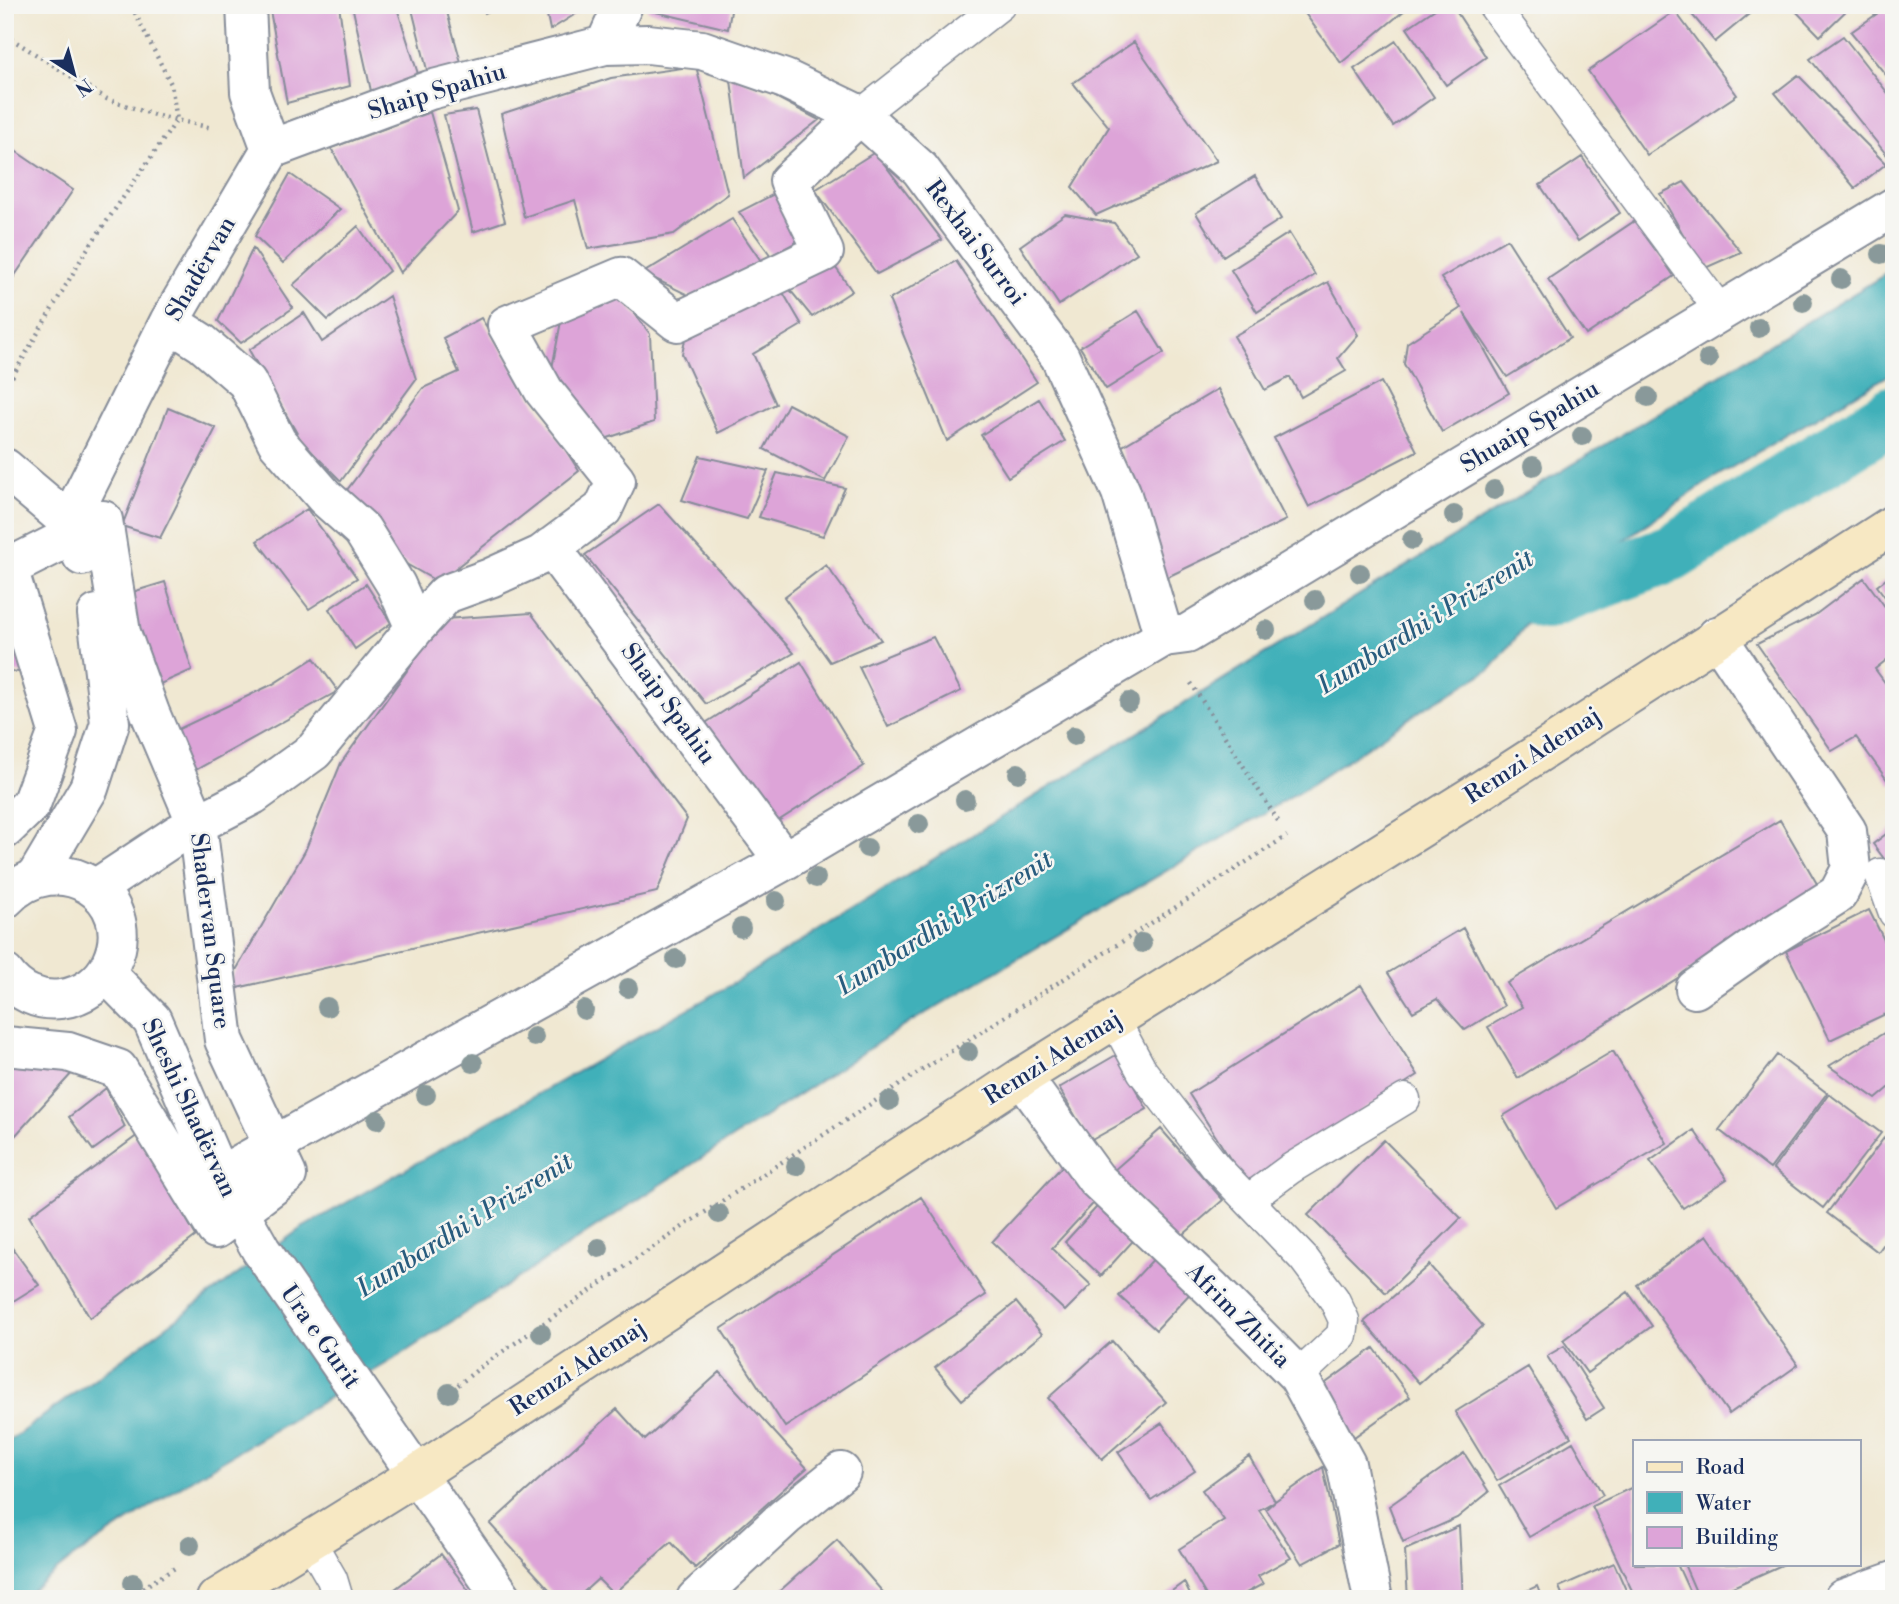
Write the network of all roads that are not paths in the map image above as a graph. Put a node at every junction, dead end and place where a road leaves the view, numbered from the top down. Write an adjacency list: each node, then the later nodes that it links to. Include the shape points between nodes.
1 (247, 5): 7 (street, via 250,92)
2 (623, 5): 5 (street)
3 (1000, 5): 6 (lane)
4 (1493, 5): 9 (lane)
5 (606, 45): 6 (street, Rexhai Surroi, via 702,50 785,79); 7 (street, Shaip Spahiu, via 430,90)
6 (860, 115): 14 (street, via 789,181 824,252 677,322 621,277 507,326 544,391 616,481 603,509); 17 (street, Rexhai Surroi, via 920,169 1060,357 1121,492)
7 (271, 149): 10 (street, Shadërvan)
8 (1894, 207): 9 (street, Shuaip Spahiu)
9 (1721, 312): 17 (street, Shuaip Spahiu, via 1187,634)
10 (169, 322): 13 (street, Shadërvan); 15 (street, via 247,382 277,442 325,497 362,530 396,585)
11 (5, 468): 13 (street)
12 (1894, 524): 16 (main road, Remzi Ademaj)
13 (71, 528): 18 (street, Shadervan Square, via 103,520 121,633); 19 (street, Shadervan Square, via 8,568 58,731 31,804); 22 (street, via 93,585 110,723 89,788)
14 (551, 547): 15 (street, via 446,594); 20 (street, Shaip Spahiu)
15 (415, 628): 18 (street, via 314,751 253,795)
16 (1717, 636): 28 (street, via 1847,831 1851,869 1838,894); 29 (main road, Remzi Ademaj, via 1472,796)
17 (1164, 637): 20 (street, Shuaip Spahiu)
18 (197, 824): 23 (street); 33 (street, Shadervan Square, via 224,1040)
19 (5, 829)
20 (784, 861): 33 (street, Shuaip Spahiu)
21 (1880, 874): 25 (lane)
22 (36, 877): 23 (street, via 58,874); 24 (street)
23 (95, 888): 26 (street, via 115,919 118,938)
24 (5, 899)
25 (1894, 913)
26 (106, 973): 27 (street, via 74,997 52,1000 31,995); 34 (street, Sheshi Shadërvan, via 152,1020)
27 (5, 974)
28 (1695, 989)
29 (1114, 1019): 31 (main road, Remzi Ademaj); 35 (lane, via 1142,1071 1215,1166)
30 (5, 1046): 36 (street, Shadervan Square, via 68,1052 118,1069 216,1228)
31 (1022, 1077): 38 (street, Afrim Zhitia, via 1096,1179); 40 (main road, Remzi Ademaj)
32 (1405, 1099): 35 (lane)
33 (273, 1146): 34 (street, Shuaip Spahiu); 36 (street, Shadervan Square, via 287,1175)
34 (219, 1176): 36 (street, Sheshi Shadërvan)
35 (1248, 1200): 38 (lane, via 1304,1259 1344,1320 1342,1335)
36 (239, 1211): 37 (street, Sheshi Shadërvan)
37 (261, 1251): 40 (street, Ura e Gurit)
38 (1298, 1376): 47 (street, Afrim Zhitia, via 1346,1464)
39 (841, 1472): 46 (street)
40 (416, 1475): 41 (main road, Remzi Ademaj); 45 (street, Ura e Gurit)
41 (310, 1541): 43 (main road, Remzi Ademaj); 44 (lane)
42 (1894, 1581): 48 (street)
43 (216, 1599)
44 (338, 1599)
45 (503, 1599)
46 (696, 1599)
47 (1373, 1599)
48 (1843, 1599)

